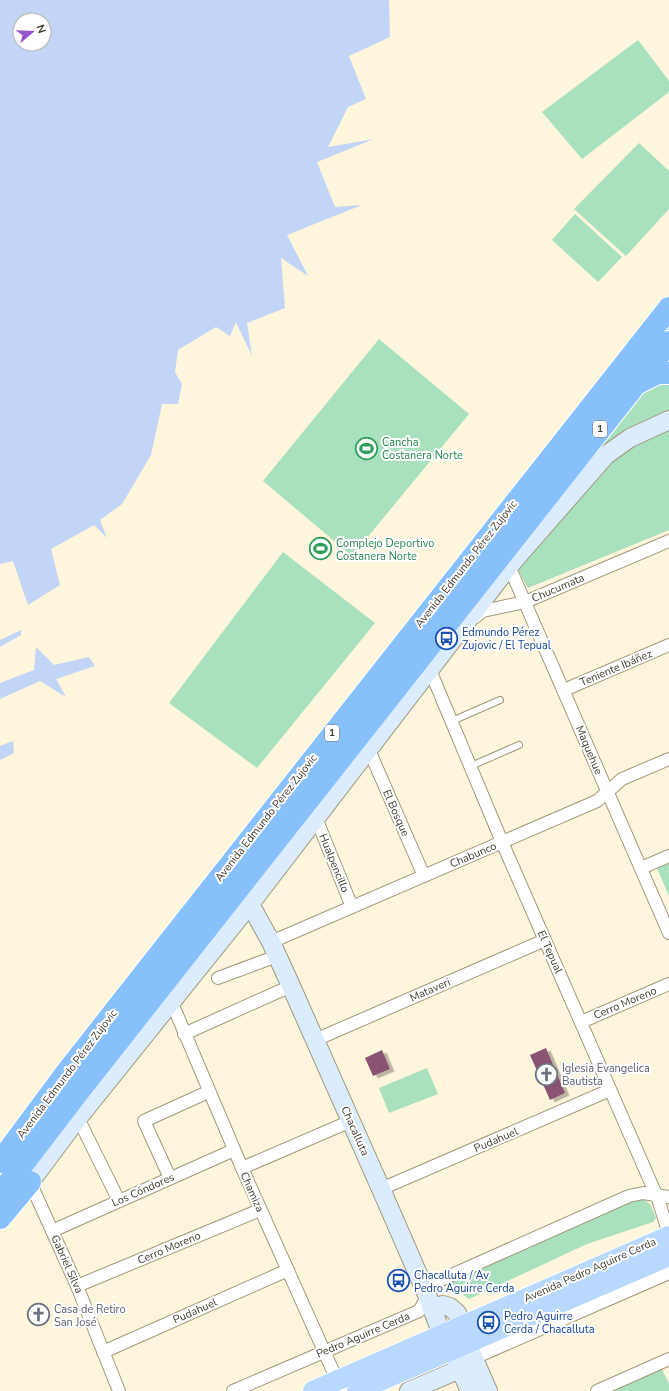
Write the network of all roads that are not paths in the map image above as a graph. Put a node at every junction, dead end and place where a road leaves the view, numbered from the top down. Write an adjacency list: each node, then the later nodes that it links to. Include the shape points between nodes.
1 (669, 308): 42 (highway, Avenida Edmundo Pérez Zujovic / 1, via 66,1073)
2 (668, 345): 4 (highway, Avenida Edmundo Pérez Zujovic / 1)
3 (669, 373): 4 (highway, via 658,373)
4 (635, 384): 47 (highway, Avenida Edmundo Pérez Zujovic / 1)
5 (669, 420): 7 (street, via 630,438 606,455)
6 (669, 541): 8 (street, Chucumata)
7 (509, 566): 8 (street, Maquehue); 9 (street)
8 (525, 602): 9 (street, Chucumata, via 483,611); 12 (street, Maquehue)
9 (453, 638): 11 (street)
10 (669, 645): 12 (street, Teniente Ibáñez)
11 (430, 670): 14 (street, El Tepual); 16 (street)
12 (564, 690): 19 (street, Maquehue)
13 (500, 700): 14 (lane)
14 (452, 721): 18 (street, El Tepual)
15 (519, 745): 18 (lane)
16 (369, 750): 20 (street); 24 (street, El Bosque)
17 (669, 759): 19 (street, Chabunco, via 622,779)
18 (471, 766): 21 (street, El Tepual)
19 (607, 791): 21 (street, Chabunco, via 597,801); 23 (street, Maquehue)
20 (316, 818): 25 (street); 26 (street, Hualpencillo)
21 (502, 842): 24 (street, Chabunco); 28 (street, El Tepual)
22 (669, 856): 23 (street)
23 (641, 868): 27 (street, Maquehue)
24 (424, 876): 26 (street, Chabunco)
25 (250, 904): 29 (street, Chacalluta); 33 (street)
26 (352, 907): 29 (street, Chabunco)
27 (669, 933)
28 (545, 940): 34 (street, El Tepual); 36 (street, Mataveri)
29 (274, 949): 30 (street); 32 (street, Chacalluta)
30 (218, 978)
31 (669, 984): 34 (street, Cerro Moreno)
32 (291, 986): 35 (street); 36 (street, Chacalluta)
33 (172, 1003): 35 (street, Chamiza); 39 (street)
34 (581, 1022): 37 (street, El Tepual)
35 (184, 1034): 38 (street, Chamiza)
36 (315, 1040): 40 (street, Chacalluta)
37 (610, 1090): 46 (street, Pudahuel); 48 (street, El Tepual)
38 (208, 1092): 41 (street, Chamiza); 44 (street, via 144,1121)
39 (78, 1118): 45 (street); 50 (street)
40 (350, 1121): 43 (street); 46 (street, Chacalluta)
41 (234, 1150): 43 (street, Chamiza); 44 (street, Los Cóndores)
42 (0, 1162)
43 (242, 1168): 51 (street, Chamiza)
44 (170, 1178): 50 (street, Los Cóndores)
45 (30, 1182): 52 (highway); 53 (street, Gabriel Silva)
46 (381, 1189): 58 (street, Chacalluta)
47 (0, 1194)
48 (656, 1196): 49 (street, Pedro Aguirre Cerda); 54 (street, El Tepual); 58 (street, Pedro Aguirre Cerda, via 643,1193 622,1199 436,1282)
49 (669, 1197)
50 (119, 1201): 53 (street, Los Cóndores)
51 (260, 1210): 56 (street, Chamiza); 57 (street, Cerro Moreno)
52 (0, 1218)
53 (52, 1230): 57 (street, Gabriel Silva)
54 (669, 1236): 55 (main road, via 663,1254); 59 (main road, Avenida Pedro Aguirre Cerda)
55 (664, 1264): 59 (main road, Avenida Pedro Aguirre Cerda)
56 (288, 1270): 60 (street, Pudahuel); 61 (street, Chamiza)
57 (77, 1286): 60 (street, Gabriel Silva)
58 (429, 1302): 59 (street, via 450,1307 457,1313); 61 (street, Pedro Aguirre Cerda, via 419,1311)
59 (460, 1347): 63 (main road, Avenida Pedro Aguirre Cerda); 67 (main road, Avenida Pedro Aguirre Cerda); 68 (street, Avenida Pedro Aguirre Cerda); 69 (street); 70 (street)
60 (103, 1352): 64 (street, Gabriel Silva)
61 (324, 1352): 63 (street, Chamiza); 65 (street, Pedro Aguirre Cerda)
62 (668, 1363): 71 (street)
63 (337, 1380): 66 (main road, Avenida Pedro Aguirre Cerda)
64 (120, 1391)
65 (233, 1391)
66 (313, 1391)
67 (356, 1391)
68 (409, 1391)
69 (470, 1391)
70 (488, 1391)
71 (597, 1391)

